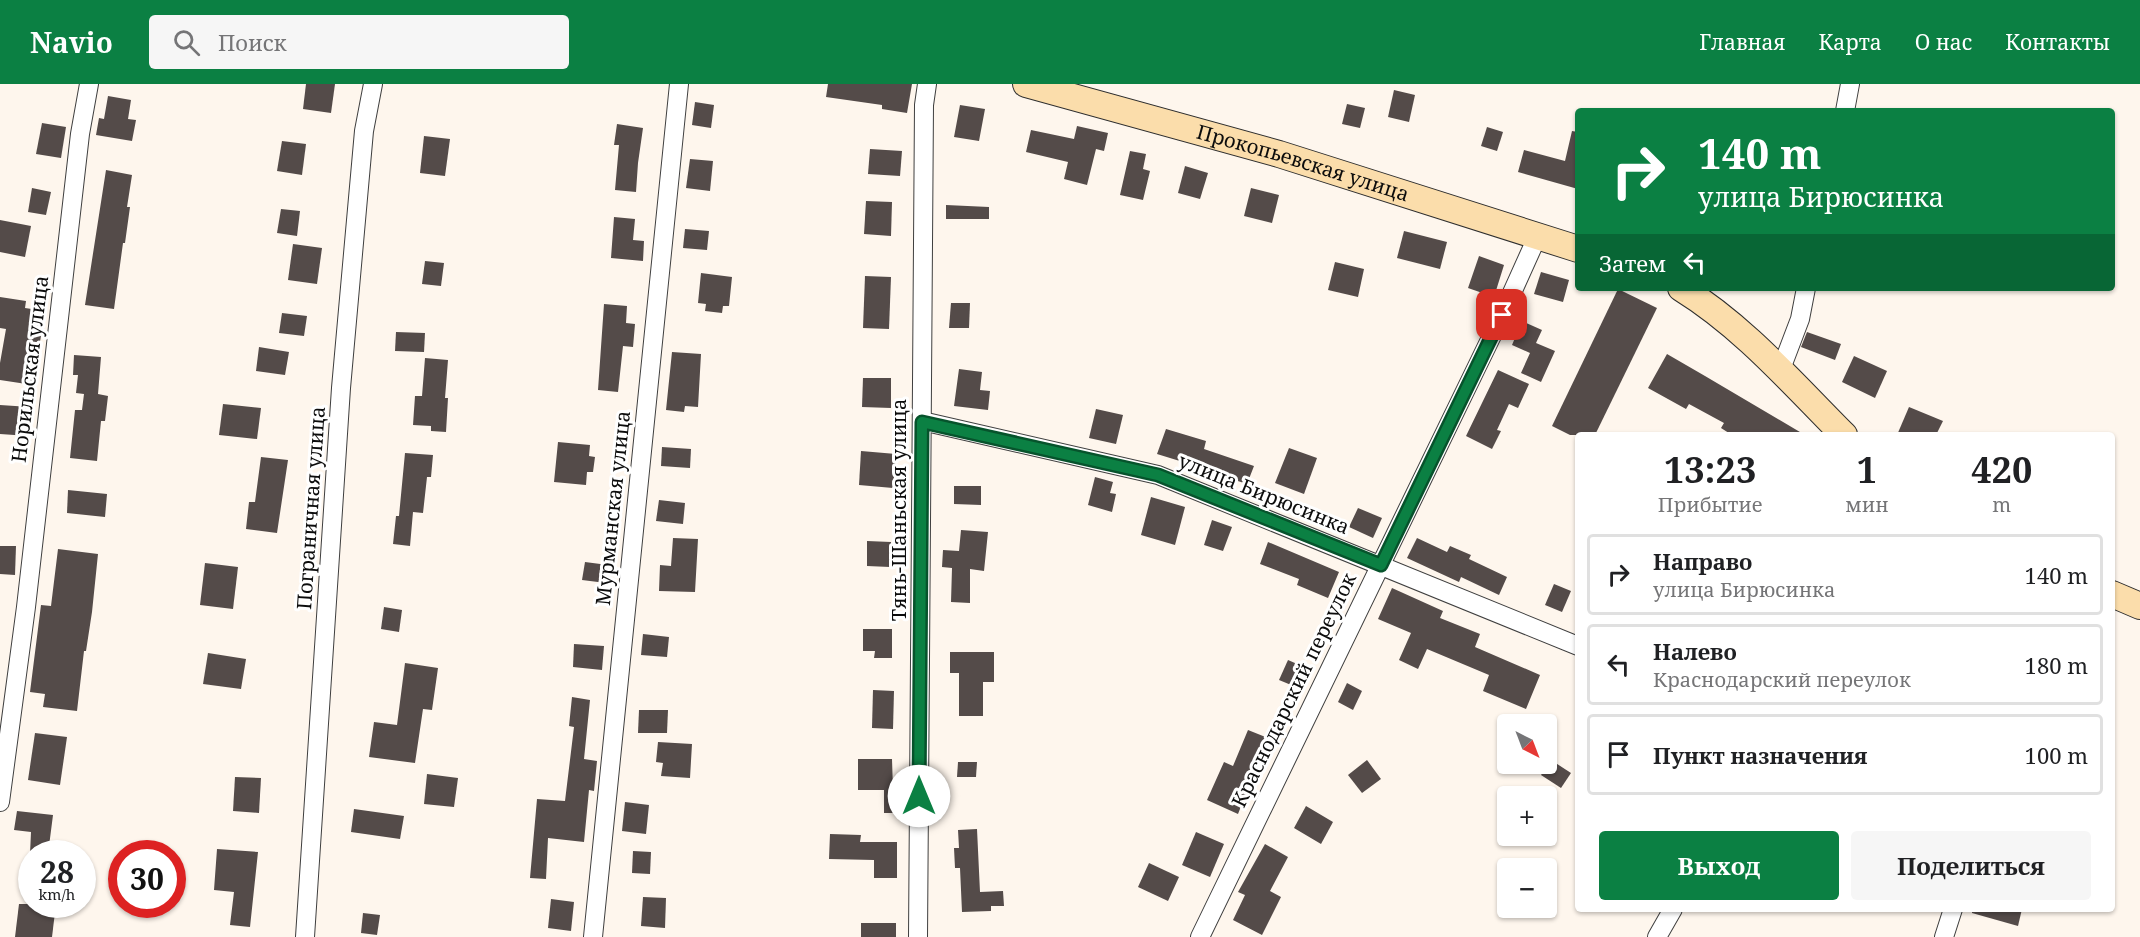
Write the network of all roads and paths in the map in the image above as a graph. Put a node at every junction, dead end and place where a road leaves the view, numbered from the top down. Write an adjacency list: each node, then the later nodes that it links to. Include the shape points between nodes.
1 (89, 84): 19 (street, Норильская улица)
2 (373, 84): 22 (street, Пограничная улица, via 364,131 341,388)
3 (680, 84): 23 (street, Мурманская улица)
4 (927, 84): 13 (street, Тянь-Шаньская улица)
5 (1026, 84): 8 (main road, Прокопьевская улица, via 1279,154)
6 (1850, 84): 7 (street)
7 (1846, 108)
8 (1538, 235): 9 (main road, Прокопьевская улица); 15 (street, Краснодарский переулок)
9 (1575, 248)
10 (1686, 291): 12 (main road, via 1732,324)
11 (1805, 291): 12 (street, via 1800,319)
12 (1781, 369): 14 (main road)
13 (922, 422): 15 (street, улица Бирюсинка, via 1158,475); 24 (street, Тянь-Шаньская улица)
14 (1841, 432)
15 (1381, 565): 18 (street, улица Бирюсинка); 25 (street, Краснодарский переулок)
16 (2115, 595): 17 (main road)
17 (2140, 606)
18 (1575, 645)
19 (0, 802)
20 (1671, 912): 26 (street)
21 (1952, 912): 27 (street)
22 (305, 937)
23 (593, 937)
24 (918, 937)
25 (1200, 937)
26 (1657, 937)
27 (1944, 937)

